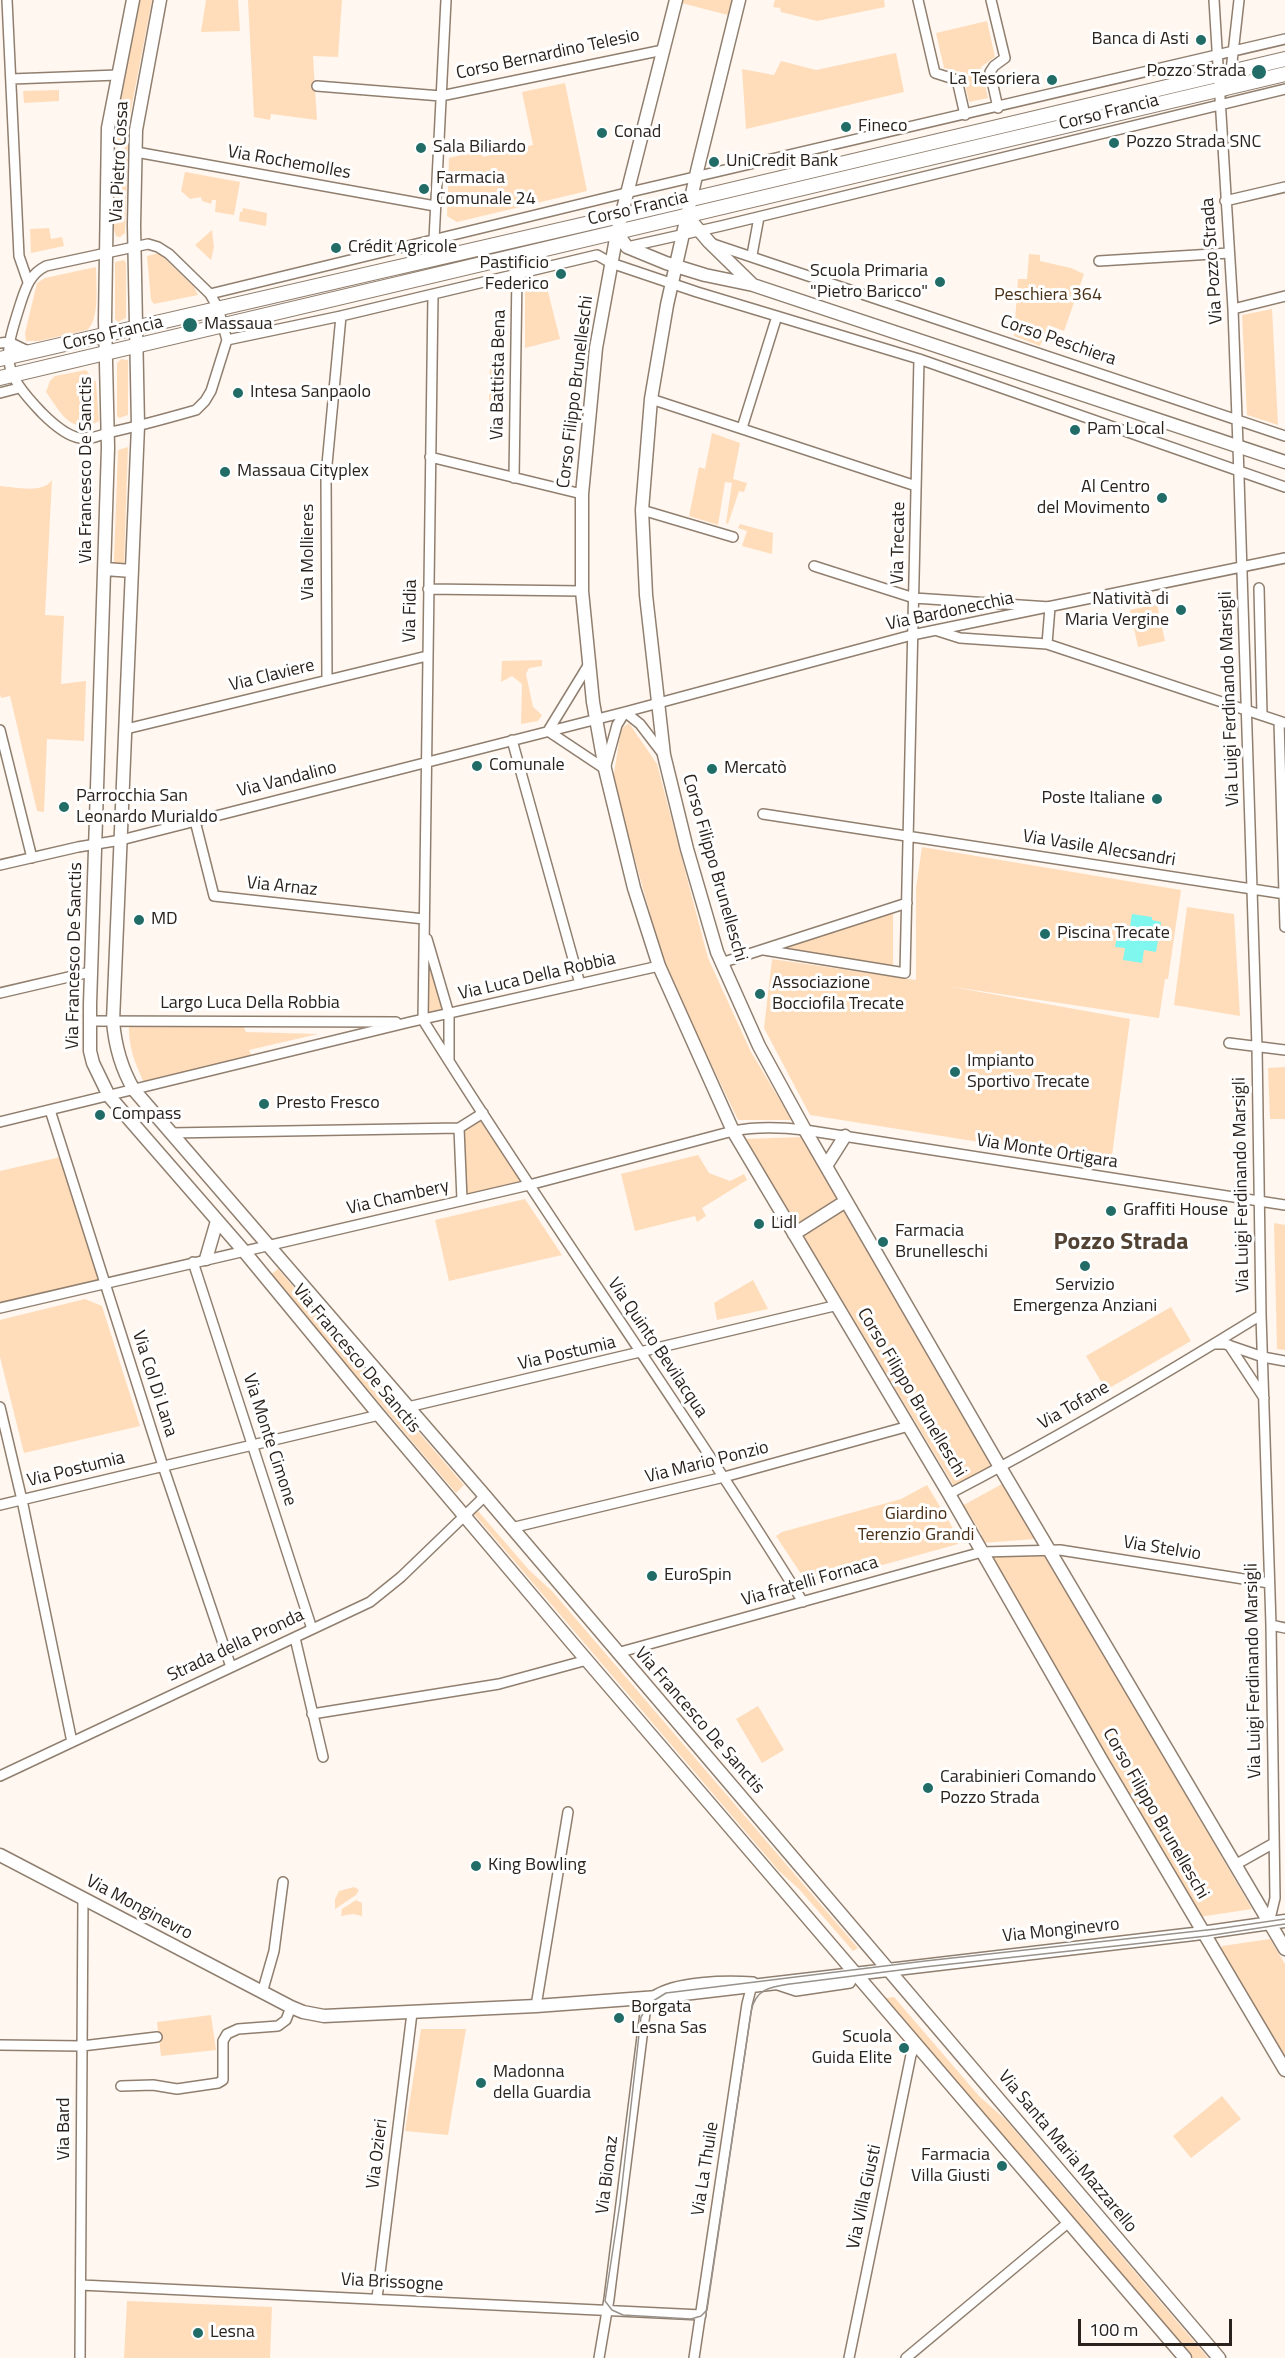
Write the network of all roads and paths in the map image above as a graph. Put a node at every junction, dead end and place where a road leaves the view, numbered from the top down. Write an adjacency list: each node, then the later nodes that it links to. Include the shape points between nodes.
1 (7, 0): 21 (street)
2 (133, 0): 19 (main road, Via Pietro Cossa)
3 (160, 0): 29 (main road, Via Pietro Cossa, via 139,108)
4 (458, 0): 11 (street)
5 (676, 0): 13 (main road, Corso Bernardino Telesio)
6 (739, 0): 30 (main road)
7 (918, 0): 28 (street, via 935,73 957,80)
8 (991, 0): 27 (street, via 1005,58 990,72)
9 (1214, 0): 15 (street, Via Pozzo Strada)
10 (1239, 0): 14 (street)
11 (446, 1): 25 (street)
12 (1285, 39): 14 (street, Corso Francia)
13 (663, 50): 25 (street, Corso Bernardino Telesio); 32 (main road, Corso Bernardino Telesio)
14 (1234, 51): 15 (street, Corso Francia); 17 (street)
15 (1216, 56): 20 (street, Via Pozzo Strada); 27 (street, Corso Francia)
16 (1285, 59): 17 (main road, Corso Francia)
17 (1231, 71): 20 (main road, Corso Francia); 23 (street)
18 (1285, 74): 23 (main road, Corso Francia)
19 (118, 75): 21 (street, Via Pietro Cossa); 46 (main road, Via Pietro Cossa, via 108,128)
20 (1217, 75): 23 (street, Via Pozzo Strada); 33 (main road, Corso Francia)
21 (11, 79): 53 (street, via 19,256)
22 (317, 86): 25 (street, Corso Bernardino Telesio)
23 (1222, 89): 26 (street, Via Pozzo Strada); 37 (main road, Corso Francia)
24 (1285, 89): 26 (street, Corso Francia)
25 (441, 96): 35 (street)
26 (1219, 105): 34 (street, Via Pozzo Strada); 38 (street, Corso Francia)
27 (998, 108): 28 (street, Corso Francia)
28 (965, 115): 30 (street, Corso Francia)
29 (136, 152): 35 (street, Via Rochemolles); 44 (main road, Via Pietro Cossa)
30 (696, 177): 32 (street, Corso Francia); 33 (main road)
31 (1285, 187): 34 (street)
32 (626, 193): 36 (main road, Corso Bernardino Telesio); 42 (street, Corso Francia)
33 (691, 199): 36 (main road, Corso Francia); 37 (main road)
34 (1225, 201): 47 (street, Via Pozzo Strada)
35 (435, 206): 42 (street)
36 (620, 216): 40 (main road); 60 (main road, Corso Francia)
37 (687, 216): 39 (main road); 40 (main road, Corso Francia); 41 (main road, Corso Filippo Brunelleschi)
38 (759, 217): 39 (street, Corso Francia); 48 (street)
39 (699, 231): 41 (street, Corso Francia); 43 (main road)
40 (617, 233): 45 (main road); 50 (main road, Corso Filippo Brunelleschi); 65 (main road, Corso Francia)
41 (683, 235): 45 (street, Corso Francia); 51 (main road, Corso Filippo Brunelleschi)
42 (434, 240): 56 (street, Corso Francia)
43 (709, 242): 48 (street, Corso Peschiera); 55 (main road)
44 (134, 247): 46 (street); 57 (street, via 158,247); 64 (main road, Via Pietro Cossa)
45 (627, 247): 51 (main road)
46 (106, 253): 53 (street, via 46,266); 66 (main road, Via Pietro Cossa)
47 (1229, 253): 49 (street); 61 (street, Via Pozzo Strada)
48 (752, 255): 77 (street, Corso Peschiera)
49 (1099, 261)
50 (611, 263): 52 (street, Corso Francia, via 597,255); 54 (street); 89 (main road, Corso Filippo Brunelleschi, via 596,348)
51 (676, 266): 54 (main road, Corso Filippo Brunelleschi); 55 (main road)
52 (517, 274): 58 (street, Corso Francia); 86 (street, Via Battista Bena)
53 (28, 282): 67 (street)
54 (672, 284): 63 (street); 76 (main road, Corso Filippo Brunelleschi)
55 (753, 285): 82 (main road)
56 (237, 288): 57 (street, Corso Francia); 60 (street)
57 (210, 294): 60 (street)
58 (433, 294): 62 (street, Corso Francia); 83 (street, Via Fidia)
59 (1285, 296): 61 (street)
60 (218, 308): 64 (main road, Corso Francia); 65 (street)
61 (1233, 309): 77 (street, Via Pozzo Strada)
62 (340, 316): 65 (street, Corso Francia); 107 (street, Via Mollieres, via 326,475)
63 (777, 316): 72 (street); 79 (street)
64 (137, 328): 66 (main road, Corso Francia); 68 (main road, Via Francesco De Sanctis)
65 (225, 333): 68 (main road, Corso Francia); 78 (street, via 205,401 196,410)
66 (105, 335): 69 (main road, Corso Francia); 70 (main road, Via Francesco De Sanctis)
67 (5, 342): 69 (street); 71 (street)
68 (137, 346): 70 (main road, Corso Francia); 78 (main road, Via Francesco De Sanctis)
69 (30, 352): 71 (main road, Corso Francia)
70 (106, 354): 73 (main road, Corso Francia); 80 (main road, Via Francesco De Sanctis)
71 (4, 358): 73 (street)
72 (919, 359): 85 (street); 87 (street, Via Trecate)
73 (6, 377): 74 (street)
74 (19, 388): 75 (street); 80 (street, via 70,436 91,438)
75 (0, 393)
76 (651, 399): 79 (street); 90 (main road, Corso Filippo Brunelleschi)
77 (1237, 421): 81 (street, Corso Peschiera); 82 (street, Via Pozzo Strada)
78 (138, 426): 80 (street); 96 (main road, Via Francesco De Sanctis)
79 (742, 428): 87 (street)
80 (107, 433): 95 (main road, Via Francesco De Sanctis)
81 (1285, 436)
82 (1238, 446): 84 (main road); 85 (street, Via Luigi Ferdinando Marsigli)
83 (430, 457): 86 (street); 98 (street, Via Fidia)
84 (1285, 462)
85 (1239, 471): 88 (street); 94 (street, Via Luigi Ferdinando Marsigli)
86 (514, 478): 89 (street)
87 (916, 486): 100 (street, Via Trecate)
88 (1285, 487)
89 (582, 494): 99 (main road, Corso Filippo Brunelleschi)
90 (642, 510): 91 (street); 108 (main road, Corso Filippo Brunelleschi, via 646,595)
91 (733, 537)
92 (1285, 558): 94 (street, Via Bardonecchia)
93 (814, 566): 100 (street)
94 (1242, 567): 101 (street, Via Bardonecchia); 109 (street, Via Luigi Ferdinando Marsigli)
95 (105, 569): 96 (main road); 127 (main road, Via Francesco De Sanctis)
96 (132, 571): 114 (main road, Via Francesco De Sanctis)
97 (1258, 588): 111 (street)
98 (428, 589): 99 (street); 105 (street, Via Fidia)
99 (582, 591): 106 (main road, Corso Filippo Brunelleschi)
100 (914, 598): 101 (street); 103 (street, Via Trecate)
101 (1050, 607): 102 (street, Via Bardonecchia); 104 (street)
102 (936, 630): 103 (street, Via Bardonecchia); 104 (street, via 960,638)
103 (912, 635): 108 (street, Via Bardonecchia); 125 (street, Via Trecate)
104 (1047, 644): 109 (street)
105 (427, 656): 107 (street, Via Claviere); 119 (street, Via Fidia)
106 (589, 664): 112 (main road, Corso Filippo Brunelleschi); 116 (street)
107 (327, 680): 114 (street, Via Claviere)
108 (658, 702): 110 (street, Via Bardonecchia); 118 (main road, Corso Filippo Brunelleschi)
109 (1247, 709): 111 (street); 130 (street, Via Luigi Ferdinando Marsigli)
110 (625, 712): 112 (street, Via Vandalino); 118 (street, Corso Filippo Brunelleschi, via 640,723); 121 (street, Corso Filippo Brunelleschi, via 617,725)
111 (1262, 715): 113 (street)
112 (596, 719): 116 (street, Via Vandalino); 121 (main road, Corso Filippo Brunelleschi)
113 (1282, 722): 131 (street)
114 (126, 729): 126 (main road, Via Francesco De Sanctis)
115 (0, 730): 120 (street)
116 (548, 731): 117 (street, Via Vandalino); 121 (street)
117 (512, 740): 119 (street, Via Vandalino); 139 (street)
118 (664, 755): 136 (main road, Corso Filippo Brunelleschi, via 687,849)
119 (425, 762): 124 (street, Via Vandalino); 133 (street, Via Fidia)
120 (10, 769): 122 (street); 128 (street)
121 (605, 769): 137 (main road, Corso Filippo Brunelleschi, via 634,888)
122 (0, 772)
123 (764, 814): 125 (street)
124 (195, 820): 126 (street, Via Vandalino); 133 (street, Via Arnaz, via 214,896)
125 (907, 835): 130 (street, Via Vasile Alecsandri); 132 (street, Via Trecate)
126 (121, 840): 127 (street, Via Vandalino); 144 (main road, Via Francesco De Sanctis)
127 (95, 844): 128 (street, Via Vandalino); 138 (main road, Via Francesco De Sanctis)
128 (32, 858): 129 (street, Via Vandalino)
129 (0, 866)
130 (1252, 890): 131 (street, Via Vasile Alecsandri); 147 (street, Via Luigi Ferdinando Marsigli)
131 (1284, 894): 134 (street)
132 (907, 903): 135 (street); 135 (street, Via Trecate, via 904,973)
133 (424, 924): 141 (street, Via Fidia); 142 (street, Via Fidia)
134 (1285, 927)
135 (764, 950): 136 (street)
136 (722, 963): 156 (main road, Corso Filippo Brunelleschi, via 759,1046)
137 (659, 966): 139 (street, Via Luca Della Robbia); 157 (main road, Corso Filippo Brunelleschi)
138 (90, 972): 140 (street); 143 (main road, Via Francesco De Sanctis)
139 (580, 984): 141 (street, Via Luca Della Robbia)
140 (0, 993)
141 (449, 1014): 142 (street, Via Luca Della Robbia); 149 (street)
142 (423, 1020): 145 (street, Largo Luca Della Robbia); 149 (street, Via Quinto Bevilacqua)
143 (90, 1021): 144 (street, Largo Luca Della Robbia); 151 (main road, Via Francesco De Sanctis, via 90,1052)
144 (113, 1021): 145 (street, Largo Luca Della Robbia); 150 (main road, Via Francesco De Sanctis, via 118,1054)
145 (410, 1022): 150 (street, Largo Luca Della Robbia)
146 (1229, 1043): 147 (street)
147 (1257, 1047): 148 (street); 164 (street, Via Luigi Ferdinando Marsigli)
148 (1285, 1050)
149 (449, 1060): 153 (street, Via Quinto Bevilacqua)
150 (134, 1090): 151 (street, Largo Luca Della Robbia); 158 (main road, Via Francesco De Sanctis)
151 (109, 1096): 152 (street, Largo Luca Della Robbia); 166 (main road, Via Francesco De Sanctis)
152 (50, 1110): 154 (street, Largo Luca Della Robbia); 172 (street, Via Col Di Lana)
153 (483, 1113): 155 (street); 161 (street, Via Quinto Bevilacqua)
154 (0, 1122)
155 (459, 1128): 158 (street); 162 (street)
156 (805, 1130): 157 (street, Via Chambery, via 776,1126); 159 (street, Via Monte Ortigara); 160 (main road, Corso Filippo Brunelleschi)
157 (733, 1131): 161 (street, Via Chambery); 167 (main road, Corso Filippo Brunelleschi)
158 (171, 1133): 168 (main road, Via Francesco De Sanctis)
159 (845, 1136): 160 (main road); 164 (street, Via Monte Ortigara)
160 (826, 1166): 163 (main road, Corso Filippo Brunelleschi)
161 (529, 1185): 162 (street, Via Chambery); 178 (street, Via Quinto Bevilacqua)
162 (462, 1200): 168 (street, Via Chambery)
163 (846, 1201): 167 (main road); 188 (main road, Corso Filippo Brunelleschi)
164 (1260, 1201): 165 (street, Via Monte Ortigara); 175 (street, Via Luigi Ferdinando Marsigli)
165 (1285, 1205)
166 (217, 1221): 169 (main road, Via Francesco De Sanctis); 170 (main road)
167 (794, 1234): 173 (main road, Corso Filippo Brunelleschi)
168 (268, 1244): 169 (street, Via Chambery); 183 (main road, Via Francesco De Sanctis)
169 (243, 1250): 170 (street, Via Chambery); 184 (main road, Via Francesco De Sanctis)
170 (206, 1259): 171 (street, Via Chambery)
171 (193, 1262): 172 (street, Via Chambery); 186 (street, Via Monte Cimone)
172 (105, 1283): 174 (street, Via Chambery); 187 (street, Via Col Di Lana)
173 (838, 1305): 178 (street, Via Postumia); 185 (main road, Corso Filippo Brunelleschi)
174 (0, 1308)
175 (1261, 1315): 176 (street, Via Tofane); 179 (street, Via Luigi Ferdinando Marsigli)
176 (1214, 1344): 177 (street); 188 (street, Via Tofane)
177 (1229, 1345): 179 (street); 181 (street)
178 (641, 1353): 183 (street, Via Postumia); 189 (street, Via Quinto Bevilacqua)
179 (1263, 1357): 180 (street); 181 (street, Via Luigi Ferdinando Marsigli)
180 (1285, 1360)
181 (1264, 1398): 198 (street, Via Luigi Ferdinando Marsigli)
182 (0, 1407): 192 (street)
183 (408, 1407): 191 (main road, Via Francesco De Sanctis)
184 (379, 1415): 186 (street, Via Postumia); 194 (main road, Via Francesco De Sanctis)
185 (909, 1426): 189 (street, Via Mario Ponzio); 190 (main road, Corso Filippo Brunelleschi)
186 (253, 1445): 187 (street, Via Postumia); 202 (street, Via Monte Cimone)
187 (163, 1466): 192 (street, Via Postumia); 206 (street, Via Col Di Lana)
188 (1000, 1467): 190 (street, Via Tofane); 196 (main road, Corso Filippo Brunelleschi)
189 (724, 1477): 195 (street, Via Mario Ponzio); 199 (street, Via Quinto Bevilacqua)
190 (949, 1494): 197 (main road, Corso Filippo Brunelleschi)
191 (485, 1496): 194 (street); 195 (main road, Via Francesco De Sanctis)
192 (22, 1500): 193 (street); 208 (street, Via Postumia)
193 (0, 1505)
194 (465, 1515): 202 (street, Strada della Pronda, via 370,1602); 205 (main road, Via Francesco De Sanctis)
195 (511, 1528): 204 (main road, Via Francesco De Sanctis)
196 (1049, 1549): 197 (street, Via fratelli Fornaca); 198 (street, Via Stelvio); 216 (main road, Corso Filippo Brunelleschi)
197 (982, 1552): 199 (street, Via fratelli Fornaca); 222 (main road, Corso Filippo Brunelleschi)
198 (1269, 1583): 200 (street, Via Luigi Ferdinando Marsigli)
199 (803, 1602): 204 (street, Via fratelli Fornaca)
200 (1271, 1626): 201 (street); 212 (street, Via Luigi Ferdinando Marsigli)
201 (1285, 1628)
202 (312, 1629): 203 (street, Strada della Pronda)
203 (295, 1638): 206 (street, Strada della Pronda); 207 (street)
204 (617, 1653): 224 (main road, Via Francesco De Sanctis)
205 (587, 1660): 207 (street, via 499,1684); 225 (main road, Via Francesco De Sanctis)
206 (231, 1667): 208 (street, Strada della Pronda)
207 (312, 1714): 209 (street)
208 (72, 1742): 210 (street, Strada della Pronda)
209 (323, 1757)
210 (0, 1776)
211 (568, 1812): 230 (street)
212 (1274, 1843): 216 (street); 221 (street, Via Luigi Ferdinando Marsigli, via 1275,1898)
213 (0, 1855): 215 (main road, Via Monginevro)
214 (0, 1861): 215 (main road)
215 (16, 1865): 218 (main road, Via Monginevro)
216 (1235, 1865): 221 (main road, Corso Filippo Brunelleschi)
217 (283, 1882): 228 (street, via 274,1951)
218 (83, 1899): 228 (main road, Via Monginevro); 236 (street, Via Bard)
219 (1285, 1914): 221 (street, Via Monginevro)
220 (1285, 1921): 221 (main road, Via Monginevro)
221 (1269, 1923): 222 (main road, Via Monginevro); 223 (main road, Corso Filippo Brunelleschi)
222 (1205, 1933): 224 (main road, Via Monginevro); 237 (main road, Corso Filippo Brunelleschi)
223 (1285, 1949)
224 (888, 1969): 225 (main road, Via Monginevro); 250 (main road, Via Santa Maria Mazzarello)
225 (855, 1973): 226 (main road, Via Monginevro); 235 (main road)
226 (771, 1983): 227 (main road, Via Monginevro); 229 (street, Via Monginevro, via 731,1980 667,1989)
227 (753, 1985): 229 (main road, Via Monginevro); 243 (street, Via La Thuile)
228 (262, 1993): 231 (main road, Via Monginevro)
229 (652, 1997): 230 (main road, Via Monginevro); 242 (street, Via Bionaz, via 645,2013)
230 (536, 2006): 232 (main road, Via Monginevro)
231 (291, 2007): 232 (main road, Via Monginevro, via 324,2016); 238 (street, via 286,2020 278,2026 237,2029 227,2034 223,2041 223,2080 218,2083 177,2089)
232 (412, 2013): 241 (street, Via Ozieri)
233 (157, 2037): 236 (street)
234 (0, 2045): 236 (street)
235 (916, 2045): 239 (main road); 247 (street, Via Villa Giusti)
236 (82, 2046): 240 (street, Via Bard)
237 (1285, 2070)
238 (121, 2086)
239 (1069, 2222): 248 (street); 249 (main road)
240 (81, 2285): 241 (street, Via Brissogne); 244 (street, Via Bard)
241 (377, 2298): 242 (street, Via Brissogne)
242 (606, 2310): 243 (street, Via Brissogne); 245 (street, Via Bionaz)
243 (701, 2315): 246 (street, Via La Thuile)
244 (80, 2358)
245 (599, 2358)
246 (694, 2358)
247 (849, 2358)
248 (906, 2358)
249 (1185, 2358)
250 (1219, 2358)

